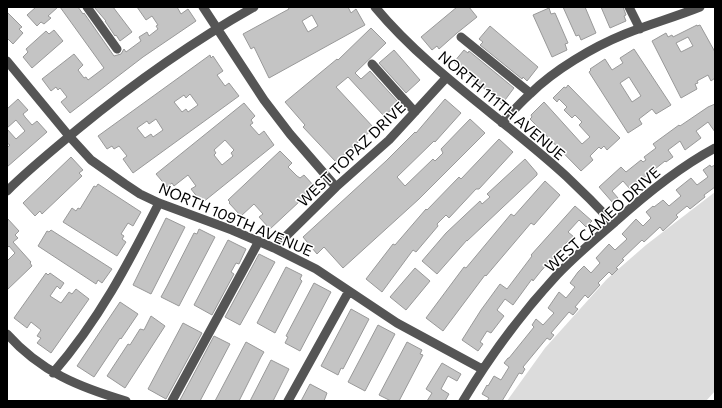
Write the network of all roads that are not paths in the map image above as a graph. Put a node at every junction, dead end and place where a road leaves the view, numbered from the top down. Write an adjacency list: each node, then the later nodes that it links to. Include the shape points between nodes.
1 (87, 7): 10 (street)
2 (203, 7): 8 (street)
3 (254, 7): 8 (street)
4 (375, 7): 13 (street, NORTH 111TH AVENUE, via 403,38)
5 (629, 7): 7 (street)
6 (700, 7): 7 (street)
7 (640, 29): 14 (street, via 580,57)
8 (217, 30): 17 (street, via 147,76); 19 (street, via 264,100)
9 (461, 37): 14 (street)
10 (117, 48)
11 (7, 61): 17 (street, NORTH 109TH AVENUE)
12 (372, 64): 15 (street)
13 (446, 78): 15 (street, WEST TOPAZ DRIVE); 16 (street, NORTH 111TH AVENUE)
14 (530, 93): 16 (street)
15 (415, 112): 19 (street, WEST TOPAZ DRIVE)
16 (502, 123): 22 (street, NORTH 111TH AVENUE, via 566,176)
17 (69, 136): 20 (street); 21 (street, NORTH 109TH AVENUE, via 98,166 140,194)
18 (715, 148): 22 (street, WEST CAMEO DRIVE, via 665,180)
19 (336, 187): 24 (street, WEST TOPAZ DRIVE)
20 (7, 191)
21 (159, 202): 23 (street, NORTH 109TH AVENUE); 28 (street, via 109,297 73,351)
22 (614, 223): 27 (street, WEST CAMEO DRIVE, via 580,252 538,296)
23 (259, 241): 24 (street, NORTH 109TH AVENUE); 30 (street)
24 (274, 248): 25 (street, NORTH 109TH AVENUE, via 316,269)
25 (349, 291): 27 (street, NORTH 109TH AVENUE, via 397,323); 31 (street)
26 (7, 334): 28 (street)
27 (482, 369): 32 (street, WEST CAMEO DRIVE)
28 (53, 373): 29 (street)
29 (126, 401)
30 (172, 401)
31 (288, 401)
32 (463, 401)

